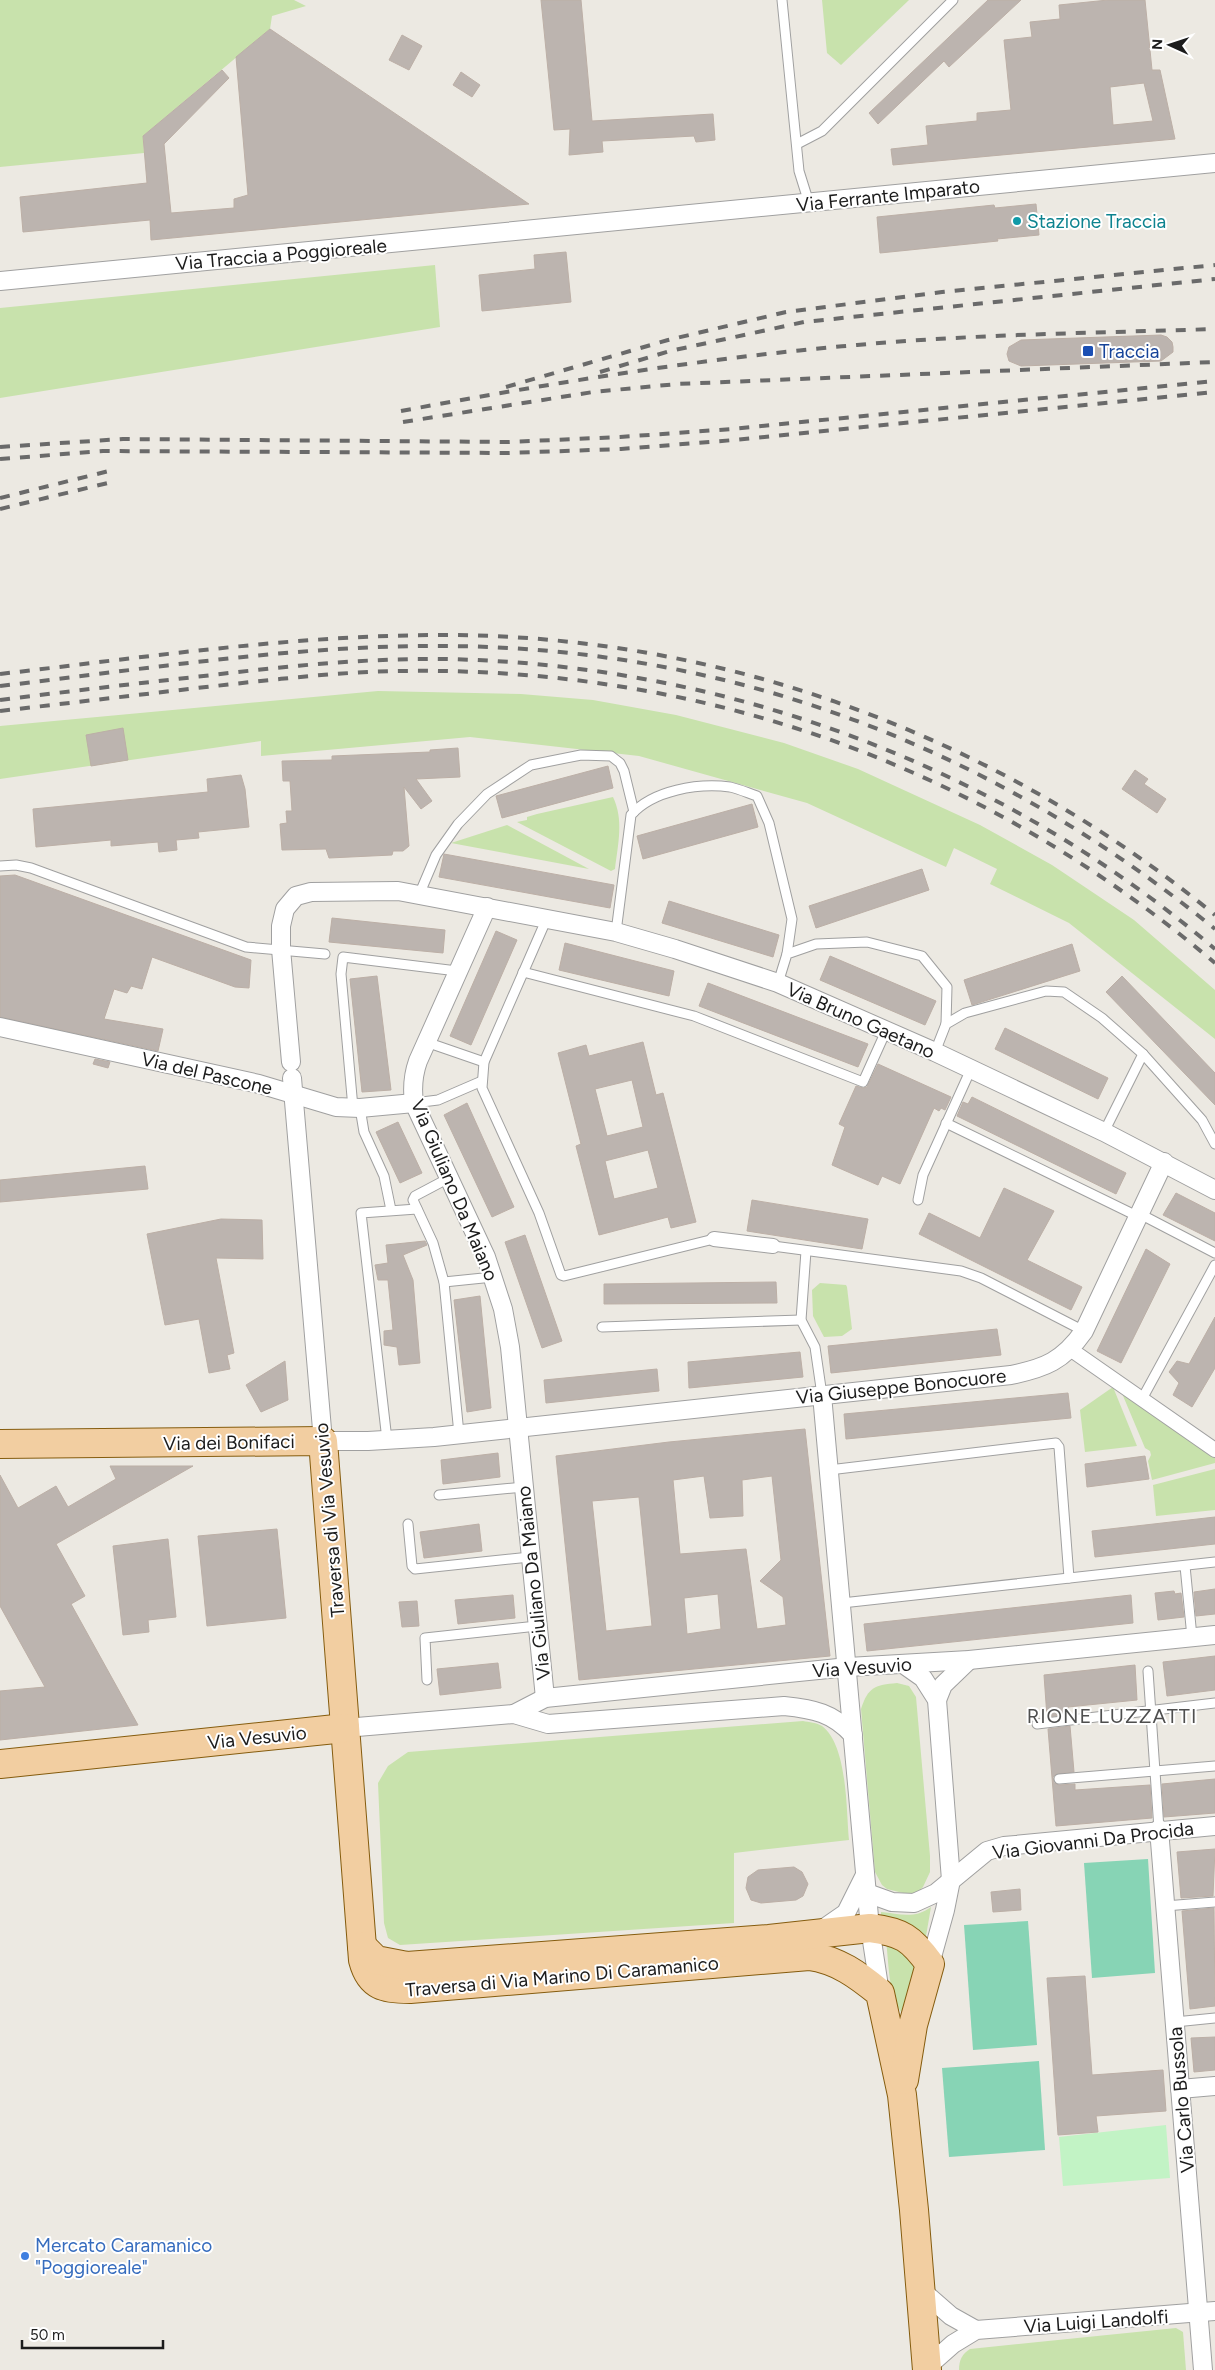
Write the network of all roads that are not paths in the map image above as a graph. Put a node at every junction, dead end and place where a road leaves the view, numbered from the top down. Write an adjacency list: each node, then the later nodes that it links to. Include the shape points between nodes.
1 (782, 0): 3 (lane)
2 (953, 0): 3 (lane, via 822,131)
3 (797, 144): 5 (lane, via 799,171)
4 (1215, 163): 5 (street, Via Ferrante Imparato)
5 (809, 203): 6 (street, Via Ferrante Imparato)
6 (562, 227): 7 (street, Via Traccia a Poggioreale)
7 (0, 281)
8 (634, 812): 10 (lane, via 624,771 611,756 581,755 531,765 487,794 458,824 436,855); 13 (lane, via 631,815); 16 (lane, via 644,802 700,786 731,787 756,796 769,823 792,919)
9 (0, 866): 14 (lane, via 31,868 246,947)
10 (419, 895): 11 (street); 14 (street, via 379,890 311,892 296,896 285,909)
11 (487, 907): 12 (street, Via Bruno Gaetano); 17 (street, Via Giuliano Da Maiano)
12 (547, 918): 13 (street, Via Bruno Gaetano); 18 (lane)
13 (616, 932): 19 (street, Via Bruno Gaetano)
14 (281, 948): 15 (lane); 28 (street)
15 (325, 954)
16 (788, 954): 19 (lane); 20 (lane, via 816,944 867,942 922,956 948,987)
17 (457, 971): 23 (street, Via Giuliano Da Maiano); 31 (lane, via 343,956 341,974)
18 (524, 972): 22 (lane, via 677,1010 863,1082); 26 (lane)
19 (778, 983): 22 (street, Via Bruno Gaetano)
20 (946, 1024): 24 (lane); 25 (lane, via 965,1013 1001,1003 1046,991 1064,992 1102,1018)
21 (0, 1027): 28 (street, Via del Pascone, via 259,1084)
22 (886, 1031): 24 (street, Via Bruno Gaetano)
23 (426, 1042): 26 (lane); 30 (street, Via Giuliano Da Maiano, via 414,1073)
24 (935, 1052): 27 (street, Via Bruno Gaetano)
25 (1143, 1054): 33 (lane); 34 (lane, via 1202,1120)
26 (484, 1062): 29 (lane)
27 (971, 1069): 32 (lane); 33 (street, Via Bruno Gaetano)
28 (292, 1078): 31 (street, Via del Pascone, via 336,1107); 58 (street, Traversa di Via Vesuvio)
29 (482, 1081): 30 (lane, via 441,1099); 42 (lane, via 483,1094 539,1213 562,1276)
30 (414, 1103): 31 (street, Via del Pascone); 36 (street, Via Giuliano Da Maiano)
31 (356, 1108): 40 (lane, via 384,1176)
32 (946, 1123): 38 (lane, via 922,1175); 41 (lane)
33 (1104, 1132): 35 (street, Via Bruno Gaetano)
34 (1215, 1144)
35 (1164, 1162): 37 (street, Via Bruno Gaetano); 41 (street, Via Giuseppe Bonocuore)
36 (449, 1178): 39 (lane, via 415,1196 413,1200); 47 (street, Via Giuliano Da Maiano)
37 (1215, 1190)
38 (918, 1200)
39 (417, 1209): 40 (lane); 48 (lane, via 430,1233)
40 (391, 1210): 57 (lane, via 361,1213)
41 (1139, 1216): 45 (lane); 51 (street, Via Giuseppe Bonocuore)
42 (714, 1239): 43 (street)
43 (773, 1246): 44 (lane)
44 (806, 1251): 49 (lane); 51 (lane, via 961,1271)
45 (1215, 1253)
46 (1215, 1265): 54 (lane)
47 (493, 1277): 48 (lane); 55 (street, Via Giuliano Da Maiano, via 510,1347)
48 (444, 1282): 56 (lane)
49 (801, 1320): 50 (lane); 53 (lane, via 815,1347)
50 (602, 1327)
51 (1084, 1331): 52 (street, Via Giuseppe Bonocuore)
52 (1070, 1349): 53 (street, Via Giuseppe Bonocuore, via 1057,1360 1011,1375); 54 (street)
53 (822, 1395): 55 (street, Via Giuseppe Bonocuore); 61 (street)
54 (1142, 1399): 60 (street)
55 (518, 1428): 56 (street, Via dei Bonifaci); 62 (street, Via Giuliano Da Maiano)
56 (458, 1434): 57 (street, Via dei Bonifaci)
57 (387, 1440): 58 (street, Via dei Bonifaci)
58 (323, 1441): 59 (main road, Via dei Bonifaci); 84 (main road, Traversa di Via Vesuvio)
59 (0, 1444)
60 (1215, 1450)
61 (829, 1470): 68 (lane, via 1056,1443 1059,1447); 69 (street)
62 (524, 1487): 63 (lane); 65 (street, Via Giuliano Da Maiano)
63 (439, 1495)
64 (408, 1524): 65 (lane, via 412,1566 415,1569)
65 (530, 1557): 70 (street, Via Giuliano Da Maiano)
66 (1215, 1562): 67 (lane)
67 (1185, 1566): 68 (lane); 72 (lane)
68 (1070, 1578): 69 (lane)
69 (842, 1603): 75 (street)
70 (538, 1626): 77 (lane, via 425,1638); 78 (street, Via Giuliano Da Maiano)
71 (1215, 1635): 72 (street, Via Vesuvio)
72 (1192, 1637): 73 (street, Via Vesuvio)
73 (969, 1660): 74 (street, Via Vesuvio); 79 (street, via 943,1685)
74 (903, 1664): 75 (street, Via Vesuvio); 79 (street, via 922,1678)
75 (848, 1667): 78 (street, Via Vesuvio); 85 (street)
76 (1148, 1671): 81 (lane)
77 (427, 1680)
78 (545, 1698): 82 (street, Via Vesuvio)
79 (937, 1700): 93 (street)
80 (1215, 1703): 81 (lane)
81 (1150, 1711): 83 (lane); 88 (lane)
82 (514, 1714): 84 (street, Via Vesuvio); 85 (street, Via Vesuvio, via 548,1724 784,1706 822,1713 840,1721)
83 (1037, 1724)
84 (345, 1728): 86 (main road, Via Vesuvio); 99 (main road, Traversa di Via Vesuvio)
85 (853, 1735): 92 (street)
86 (0, 1764)
87 (1215, 1766): 88 (lane)
88 (1155, 1771): 89 (lane); 91 (lane)
89 (1059, 1779)
90 (1215, 1826): 91 (street, Via Giovanni Da Procida)
91 (1159, 1829): 93 (street, Via Giovanni Da Procida, via 1004,1846 986,1851); 96 (street, Via Carlo Bussola)
92 (866, 1875): 94 (street); 98 (street, Traversa di Via Marino Di Caramanico, via 846,1913)
93 (951, 1880): 94 (street, Via Giovanni Da Procida, via 931,1896 914,1903 892,1902); 100 (street)
94 (867, 1893): 97 (street)
95 (1215, 1902): 96 (lane)
96 (1165, 1906): 103 (street, Via Carlo Bussola)
97 (870, 1928): 98 (main road, Traversa di Via Marino Di Caramanico); 100 (main road, Traversa di Via Marino Di Caramanico, via 908,1938); 101 (street)
98 (815, 1934): 99 (main road, Traversa di Via Marino Di Caramanico, via 407,1966 376,1960)
99 (362, 1946): 101 (main road, Traversa di Via Marino Di Caramanico, via 366,1973 374,1982 394,1989 809,1956 848,1968)
100 (930, 1964): 106 (main road, via 913,2025)
101 (880, 1993): 106 (main road)
102 (1215, 2018): 103 (lane)
103 (1175, 2022): 105 (street, Via Carlo Bussola)
104 (1215, 2086): 105 (street)
105 (1180, 2089): 108 (street, Via Carlo Bussola)
106 (902, 2095): 107 (main road)
107 (920, 2289): 109 (street, via 951,2316); 110 (main road)
108 (1207, 2312): 109 (street, Via Luigi Landolfi); 111 (street, Via Carlo Bussola)
109 (976, 2330): 110 (street, Via Luigi Landolfi, via 953,2344)
110 (927, 2369)
111 (1204, 2370)

